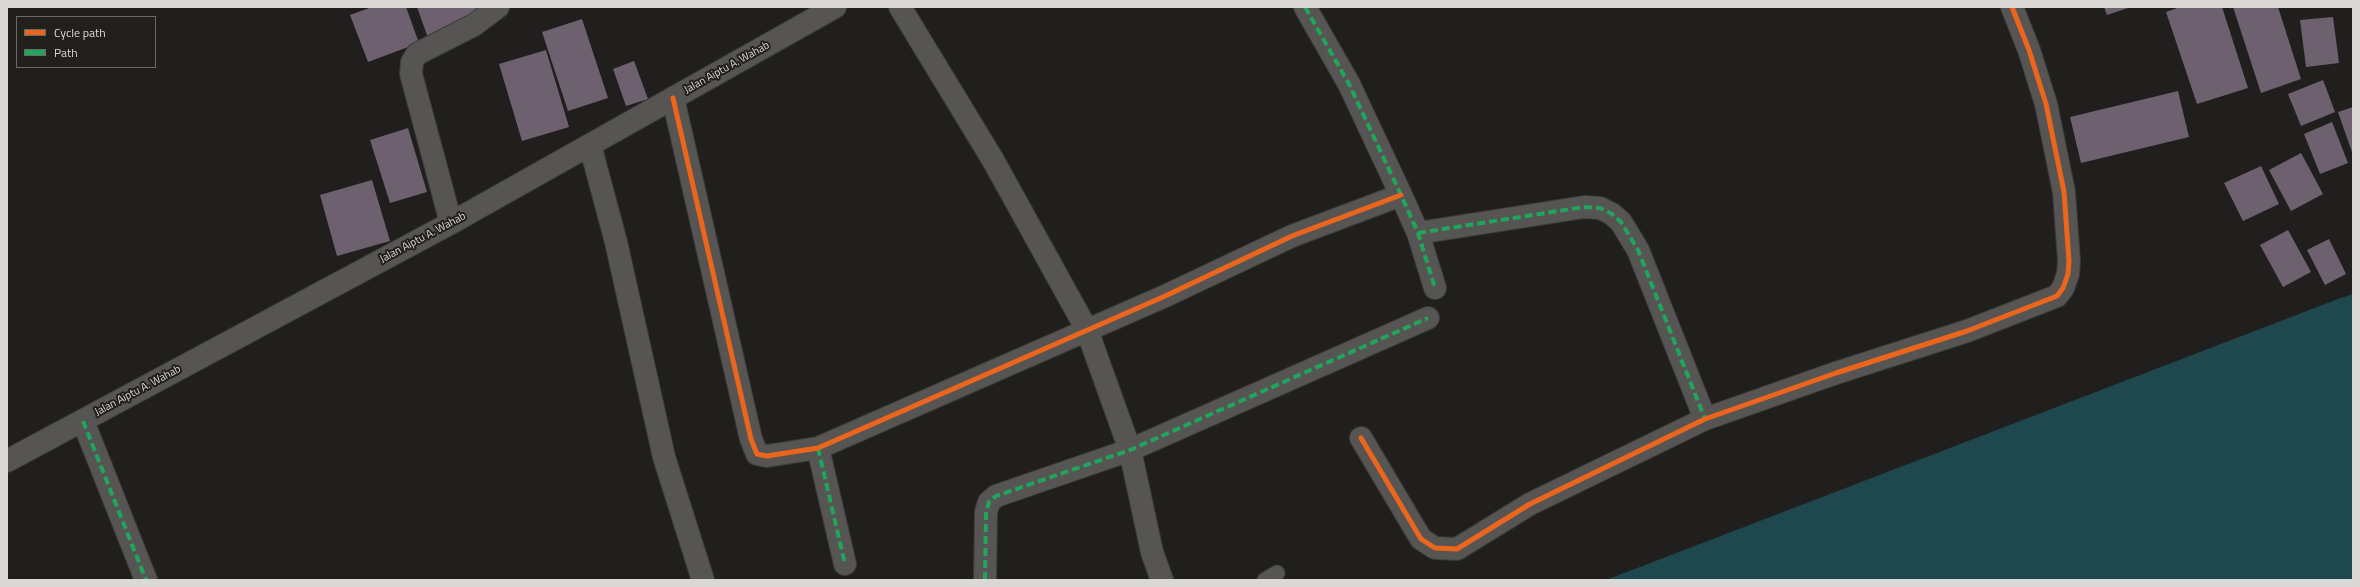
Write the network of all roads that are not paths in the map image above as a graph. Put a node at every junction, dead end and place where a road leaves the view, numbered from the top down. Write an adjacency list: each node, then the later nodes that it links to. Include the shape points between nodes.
1 (498, 7): 9 (street, via 474,25 417,54 412,62 411,74)
2 (835, 7): 6 (street, Jalan Aiptu A. Wahab)
3 (900, 7): 13 (street, via 993,160)
4 (1305, 7): 8 (street, via 1349,84)
5 (2012, 7): 14 (street, via 2046,104 2064,192 2069,261 2063,288 2057,296 1967,332 1836,373)
6 (673, 98): 7 (street, Jalan Aiptu A. Wahab); 17 (street, via 751,439 757,454 767,456)
7 (590, 145): 9 (street, Jalan Aiptu A. Wahab); 22 (street, via 616,242 664,457)
8 (1401, 195): 10 (street); 13 (street, via 1292,236)
9 (451, 223): 15 (street, Jalan Aiptu A. Wahab)
10 (1418, 233): 11 (street); 14 (street, via 1584,206 1600,208 1612,214 1621,222 1638,250)
11 (1435, 288)
12 (1428, 318): 18 (street)
13 (1087, 330): 17 (street); 18 (street)
14 (1705, 419): 16 (street, via 1530,504 1457,549 1435,548 1421,539)
15 (83, 421): 19 (street, Jalan Aiptu A. Wahab); 21 (street)
16 (1361, 438)
17 (818, 448): 20 (street)
18 (1130, 450): 23 (street, via 992,499 986,512); 24 (street, via 1152,552)
19 (7, 461)
20 (845, 564)
21 (146, 580)
22 (703, 580)
23 (985, 580)
24 (1162, 580)

